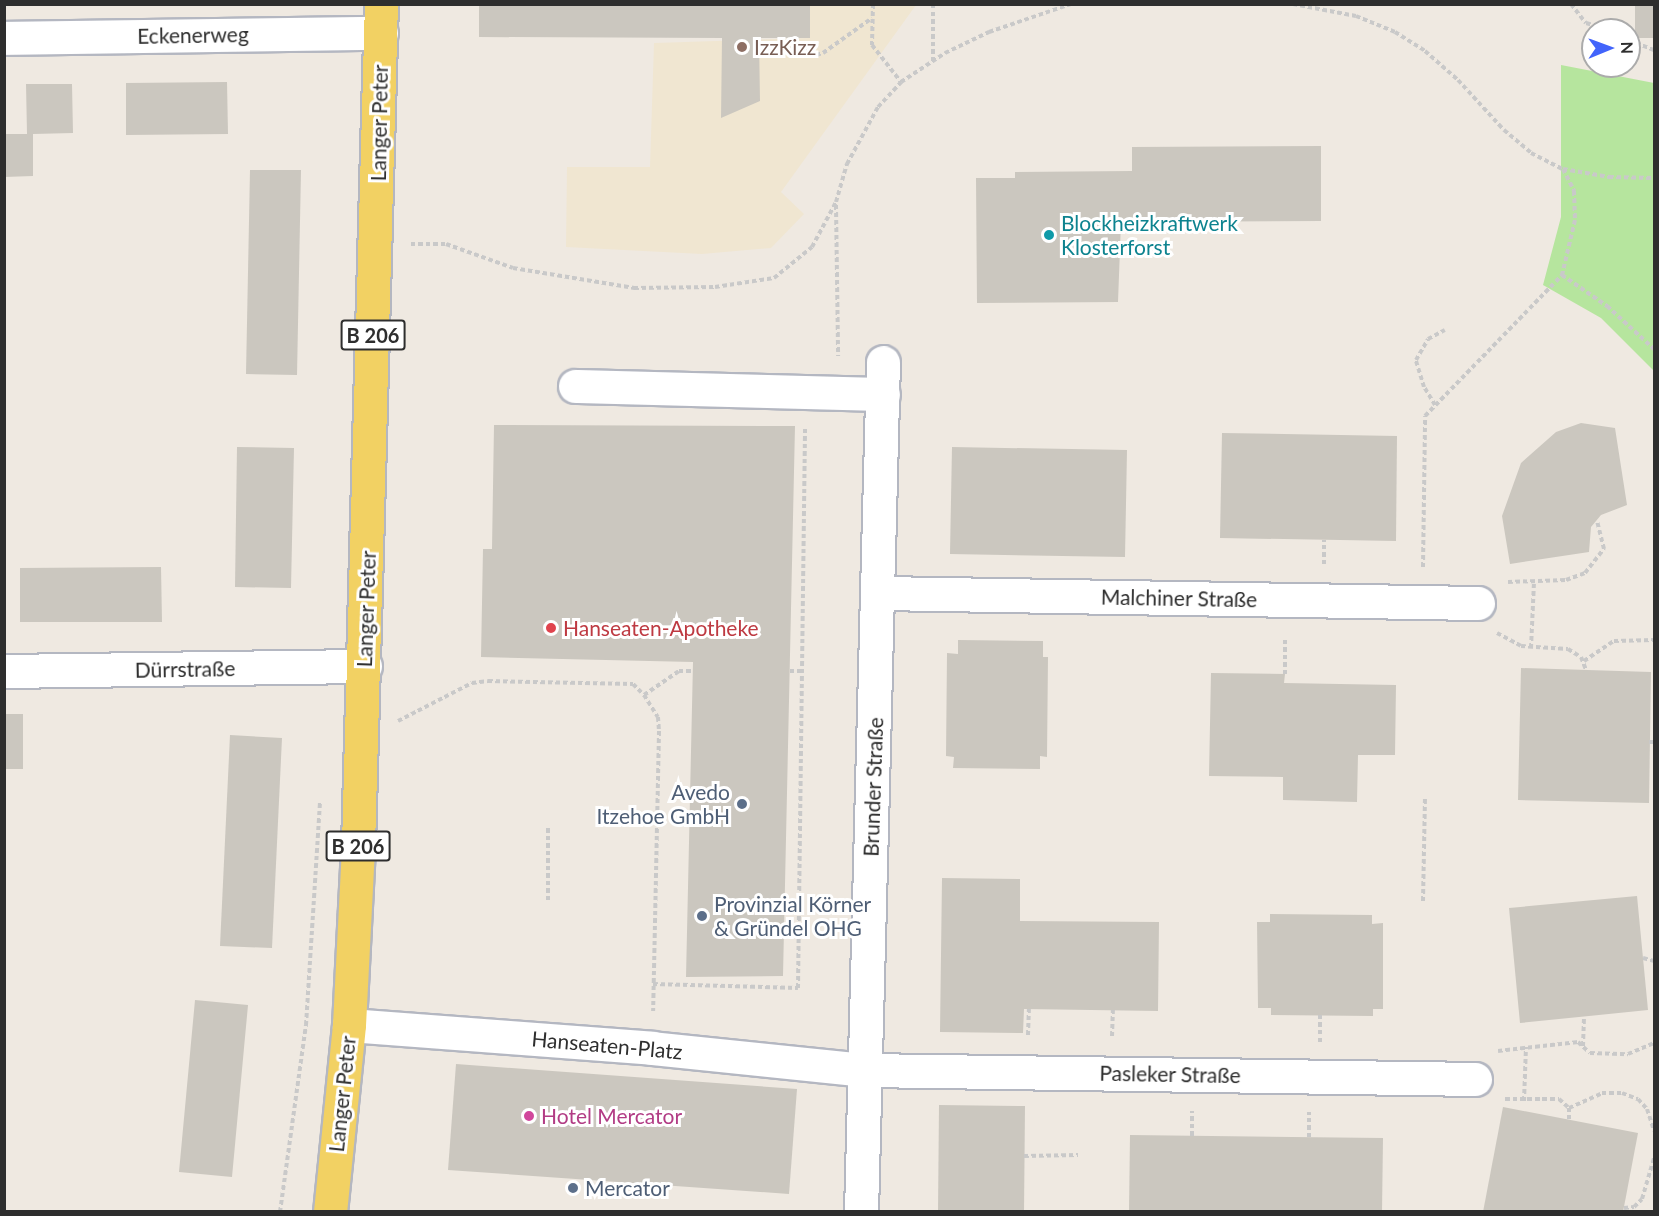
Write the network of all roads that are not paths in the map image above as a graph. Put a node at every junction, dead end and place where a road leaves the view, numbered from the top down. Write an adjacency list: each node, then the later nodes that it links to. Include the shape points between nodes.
1 (381, 19): 2 (street, Eckenerweg); 6 (main road, Langer Peter / B 206)
2 (4, 38)
3 (575, 386): 4 (street, Brunder Straße, via 806,392 883,378)
4 (880, 592): 5 (street, Malchiner Straße); 9 (street, Brunder Straße)
5 (1478, 603)
6 (365, 666): 7 (street, Dürrstraße); 8 (main road, Langer Peter / B 206)
7 (4, 671)
8 (349, 1025): 9 (street, Hanseaten-Platz, via 652,1048); 11 (main road, Langer Peter / B 206)
9 (864, 1070): 10 (street, Pasleker Straße); 12 (street, Brunder Straße)
10 (1475, 1078)
11 (330, 1212)
12 (861, 1212)

